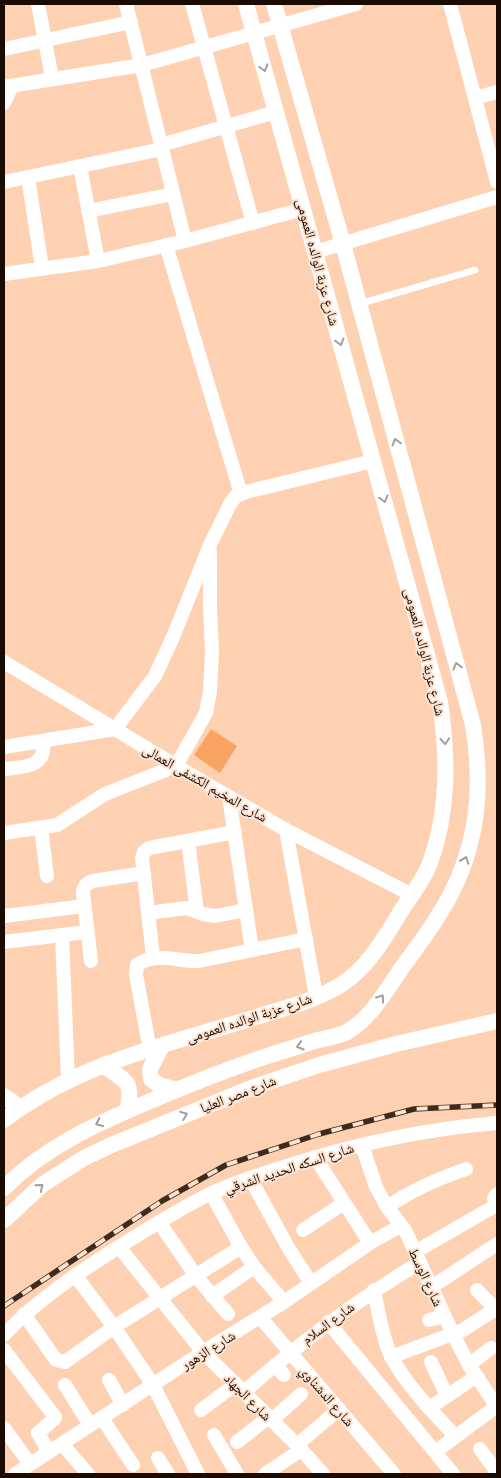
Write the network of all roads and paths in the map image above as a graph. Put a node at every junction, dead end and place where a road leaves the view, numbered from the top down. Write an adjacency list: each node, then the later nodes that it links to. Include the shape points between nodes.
1 (38, 4): 11 (street)
2 (126, 4): 8 (street)
3 (192, 4): 12 (street)
4 (246, 4): 10 (street, شارع عزبة الوالده العمومى)
5 (274, 4): 9 (street, شارع عزبة الوالده العمومى)
6 (356, 4): 9 (street)
7 (450, 4): 18 (street)
8 (131, 22): 11 (street); 14 (street)
9 (280, 26): 10 (street); 33 (street, شارع عزبة الوالده العمومى)
10 (254, 33): 12 (street); 20 (street, شارع عزبة الوالده العمومى, one-way to 20)
11 (45, 40): 13 (street); 15 (street)
12 (204, 48): 14 (street); 21 (street)
13 (4, 49)
14 (142, 65): 15 (street); 22 (street)
15 (52, 78): 16 (street)
16 (8, 87): 19 (street)
17 (497, 92): 18 (street)
18 (475, 98): 26 (street)
19 (4, 103)
20 (276, 112): 21 (street); 29 (street, شارع عزبة الوالده العمومى)
21 (226, 126): 22 (street); 31 (street)
22 (162, 147): 23 (street); 27 (street)
23 (80, 166): 24 (street); 30 (street)
24 (28, 177): 25 (street); 37 (street)
25 (4, 182)
26 (497, 182)
27 (173, 194): 30 (street); 32 (street)
28 (497, 197): 33 (street)
29 (303, 210): 31 (street); 35 (street, شارع عزبة الوالده العمومى)
30 (88, 211): 36 (street)
31 (253, 223): 32 (street)
32 (185, 241): 34 (street)
33 (343, 244): 35 (street); 40 (street, شارع عزبة الوالده العمومى)
34 (166, 246): 36 (street); 44 (street)
35 (315, 252): 42 (street, شارع عزبة الوالده العمومى, one-way to 42)
36 (98, 261): 37 (street)
37 (42, 268): 39 (street)
38 (475, 270): 40 (lane)
39 (4, 274)
40 (359, 304): 41 (street, شارع عزبة الوالده العمومى)
41 (374, 359): 42 (street); 45 (street, شارع عزبة الوالده العمومى, one-way to 41)
42 (347, 366): 43 (street, شارع عزبة الوالده العمومى)
43 (373, 461): 44 (street); 46 (street, شارع عزبة الوالده العمومى, one-way to 46)
44 (241, 494): 47 (street, via 230,504)
45 (418, 525): 46 (street); 49 (street, شارع عزبة الوالده العمومى, one-way to 45)
46 (393, 532): 50 (street, شارع عزبة الوالده العمومى)
47 (210, 545): 51 (street, via 155,676); 54 (street, via 210,691 206,713)
48 (4, 662): 51 (street, شارع المخيم الكشفى العمالى)
49 (465, 696): 50 (street); 79 (street, شارع عزبة الوالده العمومى, one-way to 49, via 373,1009 440,913 464,863 476,818 479,781 473,725)
50 (440, 702): 64 (street, شارع عزبة الوالده العمومى, one-way to 64, via 445,735 444,800 430,864)
51 (115, 729): 52 (street); 54 (street, شارع المخيم الكشفى العمالى)
52 (43, 741): 53 (street); 55 (street, via 44,749 38,762)
53 (4, 747)
54 (176, 766): 56 (street, شارع المخيم الكشفى العمالى); 57 (street, via 105,794 65,821)
55 (4, 769)
56 (229, 797): 58 (street, شارع المخيم الكشفى العمالى); 59 (street)
57 (41, 828): 60 (street); 63 (street)
58 (286, 830): 64 (street, شارع المخيم الكشفى العمالى); 72 (street)
59 (235, 832): 61 (street); 66 (street)
60 (4, 833)
61 (188, 841): 62 (street, via 149,848 142,858); 68 (street)
62 (144, 872): 65 (street, via 87,883 83,892); 67 (street)
63 (47, 876)
64 (412, 895): 77 (street, شارع عزبة الوالده العمومى, via 368,961 342,984)
65 (84, 906): 69 (street); 70 (street)
66 (246, 910): 68 (street, via 215,916); 74 (street)
67 (148, 912): 68 (street, via 186,908); 75 (street)
68 (197, 912)
69 (4, 916)
70 (87, 932): 71 (street); 76 (street)
71 (62, 935): 73 (street); 83 (street)
72 (306, 938): 74 (street); 77 (street)
73 (4, 942)
74 (252, 950): 75 (street, via 199,961)
75 (154, 958): 80 (street, via 141,962 136,970)
76 (91, 961)
77 (316, 996): 80 (street, شارع عزبة الوالده العمومى)
78 (497, 1021): 81 (street, شارع مصر العليا)
79 (346, 1032): 81 (street); 84 (street, شارع مصر العليا, one-way to 84, via 261,1058)
80 (156, 1048): 82 (street, شارع عزبة الوالده العمومى); 84 (street, via 150,1069 151,1079 159,1085)
81 (353, 1056): 94 (street, شارع مصر العليا, one-way to 81, via 109,1146 254,1087)
82 (103, 1065): 83 (street, شارع عزبة الوالده العمومى); 87 (street, via 129,1086 131,1094)
83 (68, 1080): 86 (street, شارع عزبة الوالده العمومى)
84 (178, 1090): 87 (street, شارع مصر العليا)
85 (4, 1096): 86 (street)
86 (20, 1108): 88 (street, شارع عزبة الوالده العمومى)
87 (127, 1111): 91 (street, شارع مصر العليا, one-way to 91, via 78,1133)
88 (4, 1120)
89 (497, 1123): 90 (street, شارع السكه الحديد الشرقي)
90 (362, 1145): 92 (street, شارع السكه الحديد الشرقي); 100 (street, شارع الوسط)
91 (48, 1151): 94 (street); 96 (street, شارع مصر العليا)
92 (315, 1157): 95 (street, شارع السكه الحديد الشرقي); 99 (street)
93 (466, 1169): 100 (street, via 438,1178)
94 (62, 1171): 101 (street, شارع مصر العليا, one-way to 94, via 26,1198)
95 (250, 1178): 97 (street, شارع السكه الحديد الشرقي); 113 (street, via 289,1249)
96 (4, 1188)
97 (211, 1193): 102 (street, شارع السكه الحديد الشرقي); 108 (street)
98 (497, 1194): 109 (street, شارع السلام, via 493,1207)
99 (344, 1202): 104 (street); 105 (street)
100 (386, 1207): 103 (street, شارع الوسط)
101 (4, 1220)
102 (159, 1222): 107 (street, شارع السكه الحديد الشرقي); 112 (street)
103 (400, 1226): 105 (street, شارع الزهور); 109 (street, شارع الوسط)
104 (303, 1230)
105 (370, 1243): 113 (street, شارع الزهور)
106 (497, 1244): 114 (street)
107 (120, 1247): 111 (street, شارع السكه الحديد الشرقي); 118 (street, شارع الجهاد)
108 (241, 1247): 110 (street); 112 (street)
109 (417, 1257): 114 (street, شارع الوسط); 115 (street, شارع السلام)
110 (254, 1267): 117 (street); 119 (street)
111 (75, 1275): 121 (street, شارع السكه الحديد الشرقي); 127 (street)
112 (196, 1276): 117 (street); 118 (street)
113 (312, 1283): 119 (street, شارع الزهور)
114 (430, 1288): 123 (street, شارع الوسط)
115 (374, 1290): 126 (street, شارع السلام); 134 (street)
116 (477, 1290): 120 (street)
117 (212, 1296): 122 (street)
118 (160, 1297): 127 (street); 132 (street, شارع الجهاد)
119 (284, 1302): 124 (street, شارع الزهور)
120 (497, 1309): 128 (street)
121 (24, 1314): 127 (street, via 59,1362 64,1362 95,1333); 129 (street, شارع السكه الحديد الشرقي)
122 (228, 1314)
123 (444, 1316): 125 (street); 128 (street, شارع الوسط)
124 (260, 1317): 132 (street, شارع الزهور); 133 (street, شارع الدشناوي)
125 (429, 1320)
126 (328, 1322): 133 (street, شارع السلام); 159 (street)
127 (114, 1328): 139 (street)
128 (453, 1334): 134 (street); 136 (street, شارع الوسط)
129 (4, 1335)
130 (491, 1348): 136 (street)
131 (4, 1350): 158 (street, via 54,1416 38,1432)
132 (203, 1352): 139 (street, شارع الزهور); 140 (street, شارع الجهاد)
133 (289, 1352): 140 (street, شارع السلام, via 279,1370); 146 (street, شارع الدشناوي)
134 (392, 1357): 145 (street)
135 (431, 1362): 142 (street)
136 (473, 1371): 142 (street); 143 (street, شارع الوسط)
137 (109, 1380): 144 (street)
138 (65, 1385): 150 (street)
139 (152, 1385): 144 (street, شارع الزهور); 166 (street)
140 (240, 1388): 147 (street, شارع السلام); 149 (street, شارع الجهاد)
141 (301, 1394): 149 (street)
142 (447, 1396): 145 (street)
143 (495, 1399): 153 (street)
144 (123, 1405): 148 (street, شارع الزهور)
145 (429, 1408): 153 (street)
146 (339, 1409): 156 (street); 164 (street, شارع الدشناوي)
147 (201, 1410)
148 (102, 1418): 150 (street, شارع الزهور); 162 (street)
149 (270, 1419): 154 (street); 156 (street, شارع الجهاد)
150 (90, 1425): 155 (street, شارع الزهور)
151 (4, 1428): 161 (street)
152 (214, 1435): 172 (street)
153 (455, 1436): 159 (street)
154 (237, 1442)
155 (62, 1444): 158 (street, شارع الزهور); 170 (street)
156 (299, 1448): 167 (street, شارع الجهاد); 173 (street)
157 (480, 1449): 165 (street)
158 (49, 1452): 161 (street, شارع الزهور)
159 (435, 1452): 174 (street)
160 (158, 1458): 171 (street)
161 (30, 1464): 169 (street, شارع الزهور)
162 (134, 1465)
163 (4, 1470): 168 (street)
164 (387, 1472)
165 (497, 1472)
166 (193, 1473)
167 (317, 1473)
168 (7, 1474)
169 (15, 1474)
170 (88, 1474)
171 (168, 1474)
172 (237, 1474)
173 (264, 1474)
174 (453, 1474)

